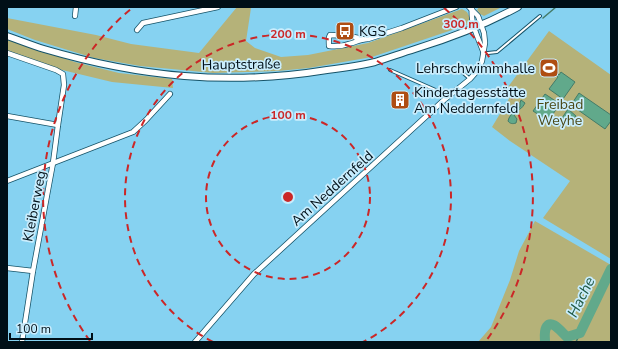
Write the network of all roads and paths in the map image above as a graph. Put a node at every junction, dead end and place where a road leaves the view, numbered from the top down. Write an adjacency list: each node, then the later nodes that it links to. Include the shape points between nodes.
1 (76, 7): 6 (street)
2 (218, 7): 11 (street, via 142,23)
3 (456, 7): 14 (street, via 402,28)
4 (518, 7): 8 (main road, Hauptstraße)
5 (471, 8): 8 (street); 10 (street)
6 (75, 16)
7 (540, 16): 15 (lane, via 497,52)
8 (482, 25): 10 (main road, Hauptstraße); 15 (street, Am Neddernfeld, via 485,43)
9 (330, 29): 12 (lane)
10 (474, 29): 13 (main road, Hauptstraße, via 375,62 305,74 259,78 213,78 144,72 43,49); 15 (street)
11 (137, 30)
12 (330, 35): 14 (street); 14 (street, via 329,46 336,47)
13 (7, 36)
14 (363, 39)
15 (483, 52): 19 (street, Am Neddernfeld, via 478,70)
16 (7, 53): 23 (street, Kleiberweg, via 63,74 64,85)
17 (390, 70): 21 (lane)
18 (461, 71): 19 (lane)
19 (470, 79): 29 (street, Am Neddernfeld, via 254,274)
20 (170, 94): 24 (street, via 133,132)
21 (447, 95)
22 (7, 116): 23 (street)
23 (58, 125): 24 (street, Kleiberweg)
24 (53, 163): 25 (street); 27 (street, Kleiberweg)
25 (7, 180)
26 (7, 268): 27 (street)
27 (33, 271): 28 (street, Kleiberweg)
28 (22, 342)
29 (195, 342)

